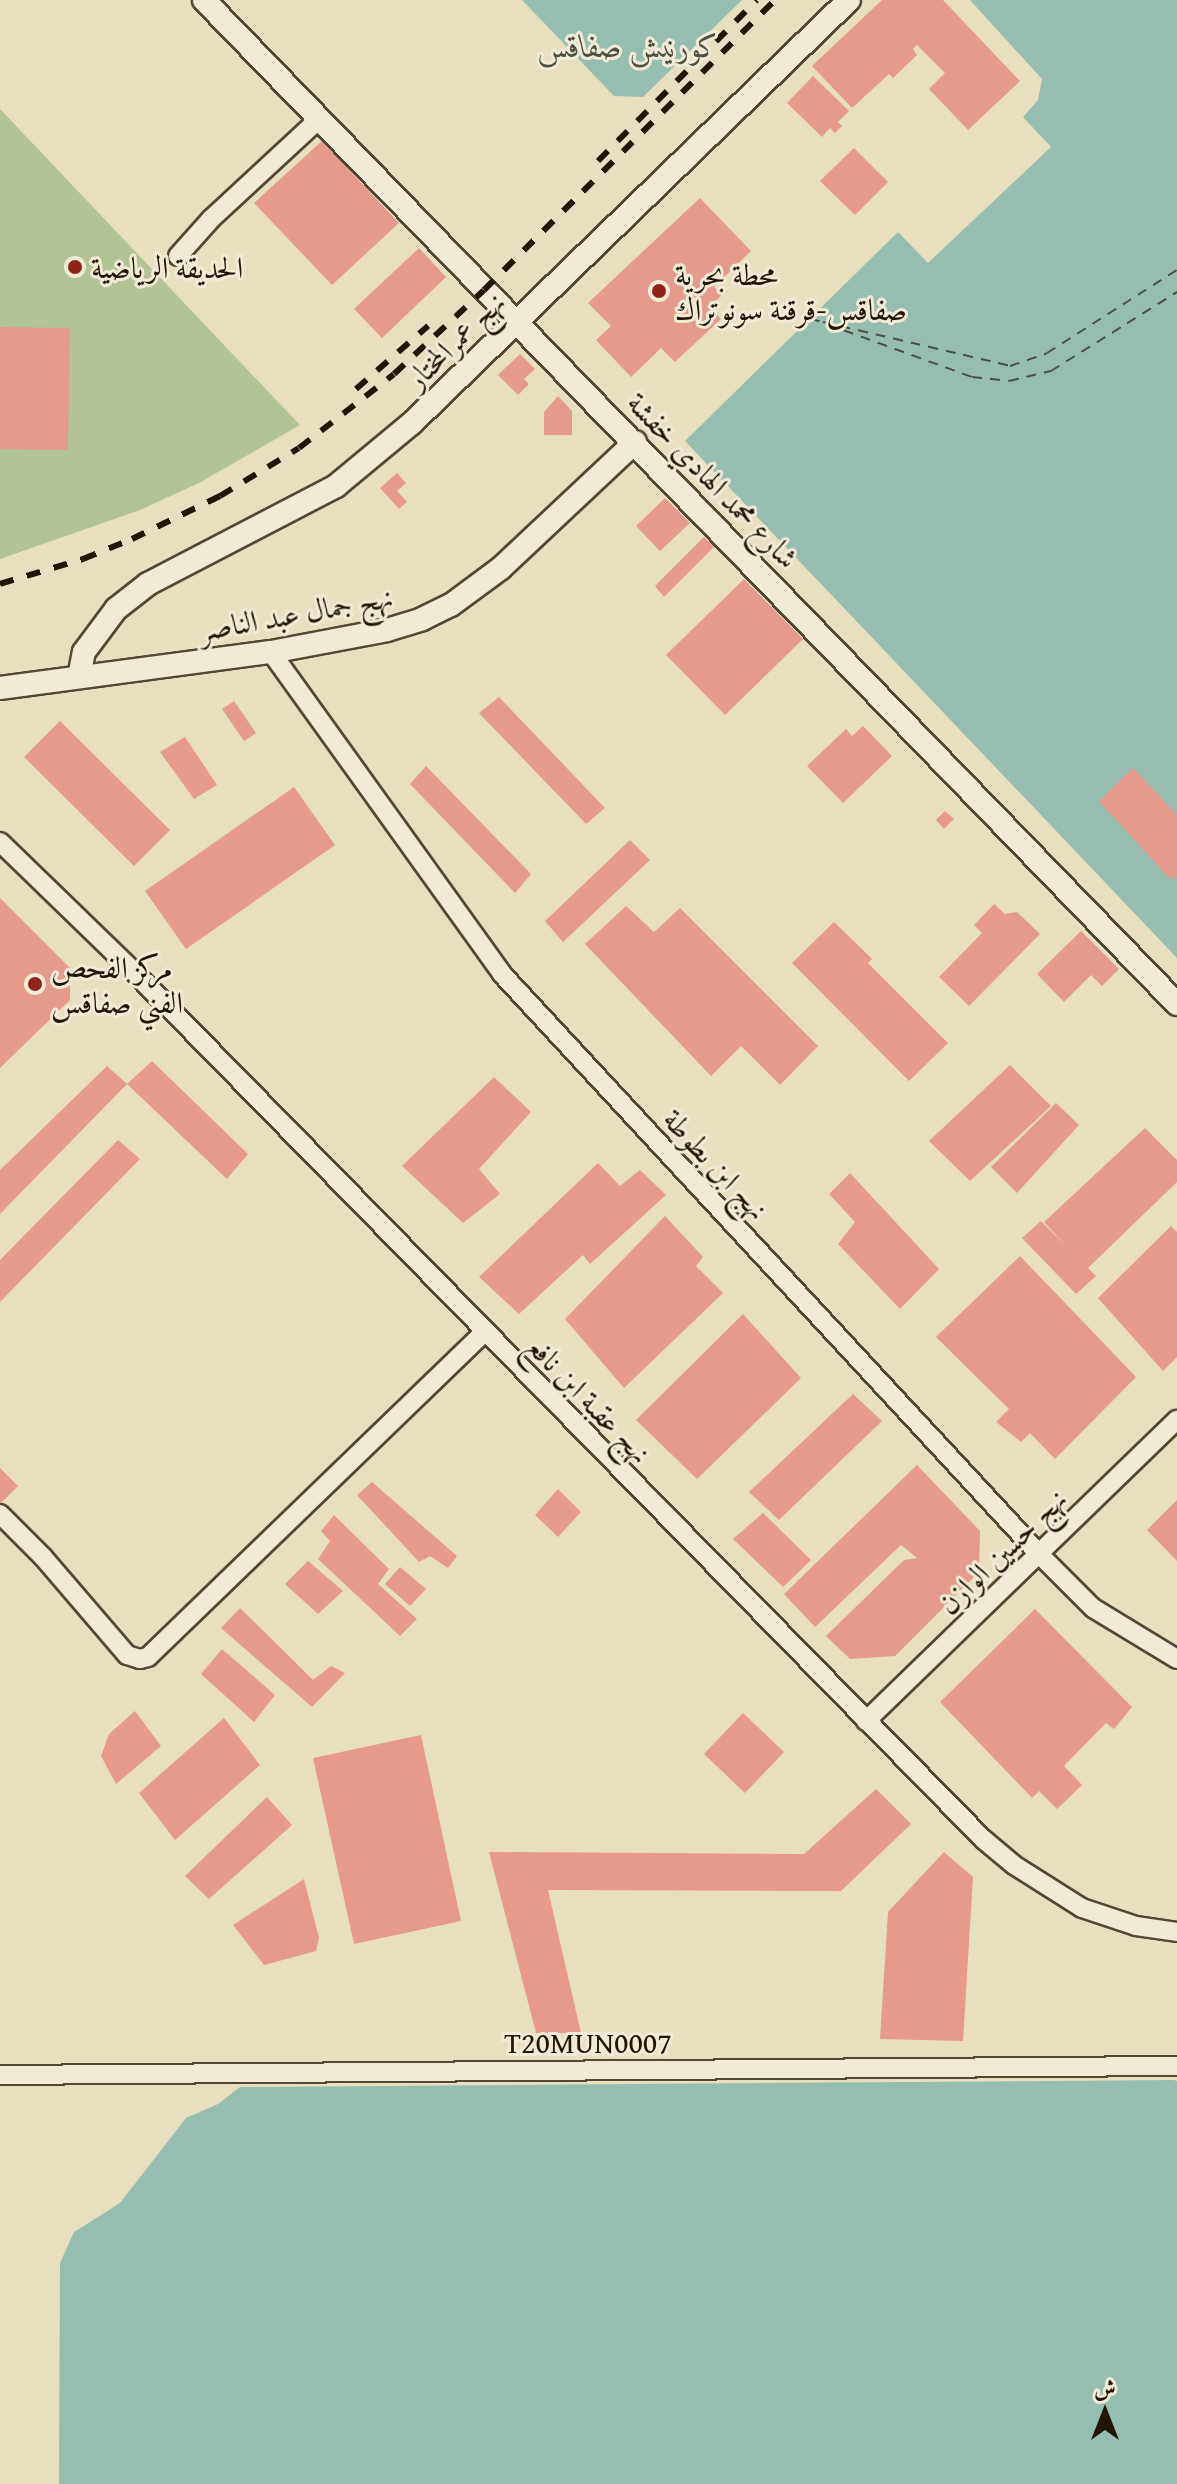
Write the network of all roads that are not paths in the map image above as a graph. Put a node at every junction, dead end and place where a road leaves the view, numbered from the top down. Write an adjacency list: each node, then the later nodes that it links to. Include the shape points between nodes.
1 (204, 0): 3 (street, شارع محمد الهادي خفشة)
2 (849, 0): 5 (street, نهج عمرالمختار)
3 (319, 119): 4 (street); 5 (street, شارع محمد الهادي خفشة)
4 (178, 256)
5 (517, 323): 6 (street, شارع محمد الهادي خفشة); 8 (street, نهج عمرالمختار, via 459,381 336,486 148,584 116,609 84,652)
6 (635, 442): 7 (street, نهج جمال عبد الناصر, via 501,568 451,605 387,630); 11 (street, شارع محمد الهادي خفشة)
7 (271, 652): 8 (street, نهج جمال عبد الناصر); 15 (street, نهج ابن بطوطة, via 502,974)
8 (79, 677): 9 (street, نهج جمال عبد الناصر)
9 (0, 688)
10 (0, 842): 12 (street, نهج عقبة ابن نافع)
11 (1177, 1004)
12 (484, 1332): 14 (street, via 148,1657 127,1655); 17 (street, نهج عقبة ابن نافع)
13 (1177, 1420): 15 (street, نهج حسين الوازن)
14 (0, 1514)
15 (1039, 1554): 16 (street, نهج ابن بطوطة, via 1093,1608); 17 (street, نهج حسين الوازن)
16 (1177, 1659)
17 (866, 1721): 18 (street, نهج عقبة ابن نافع, via 983,1839 1047,1888 1082,1908 1136,1926)
18 (1177, 1932)
19 (1177, 2066): 20 (street, T20MUN0007)
20 (0, 2075)

